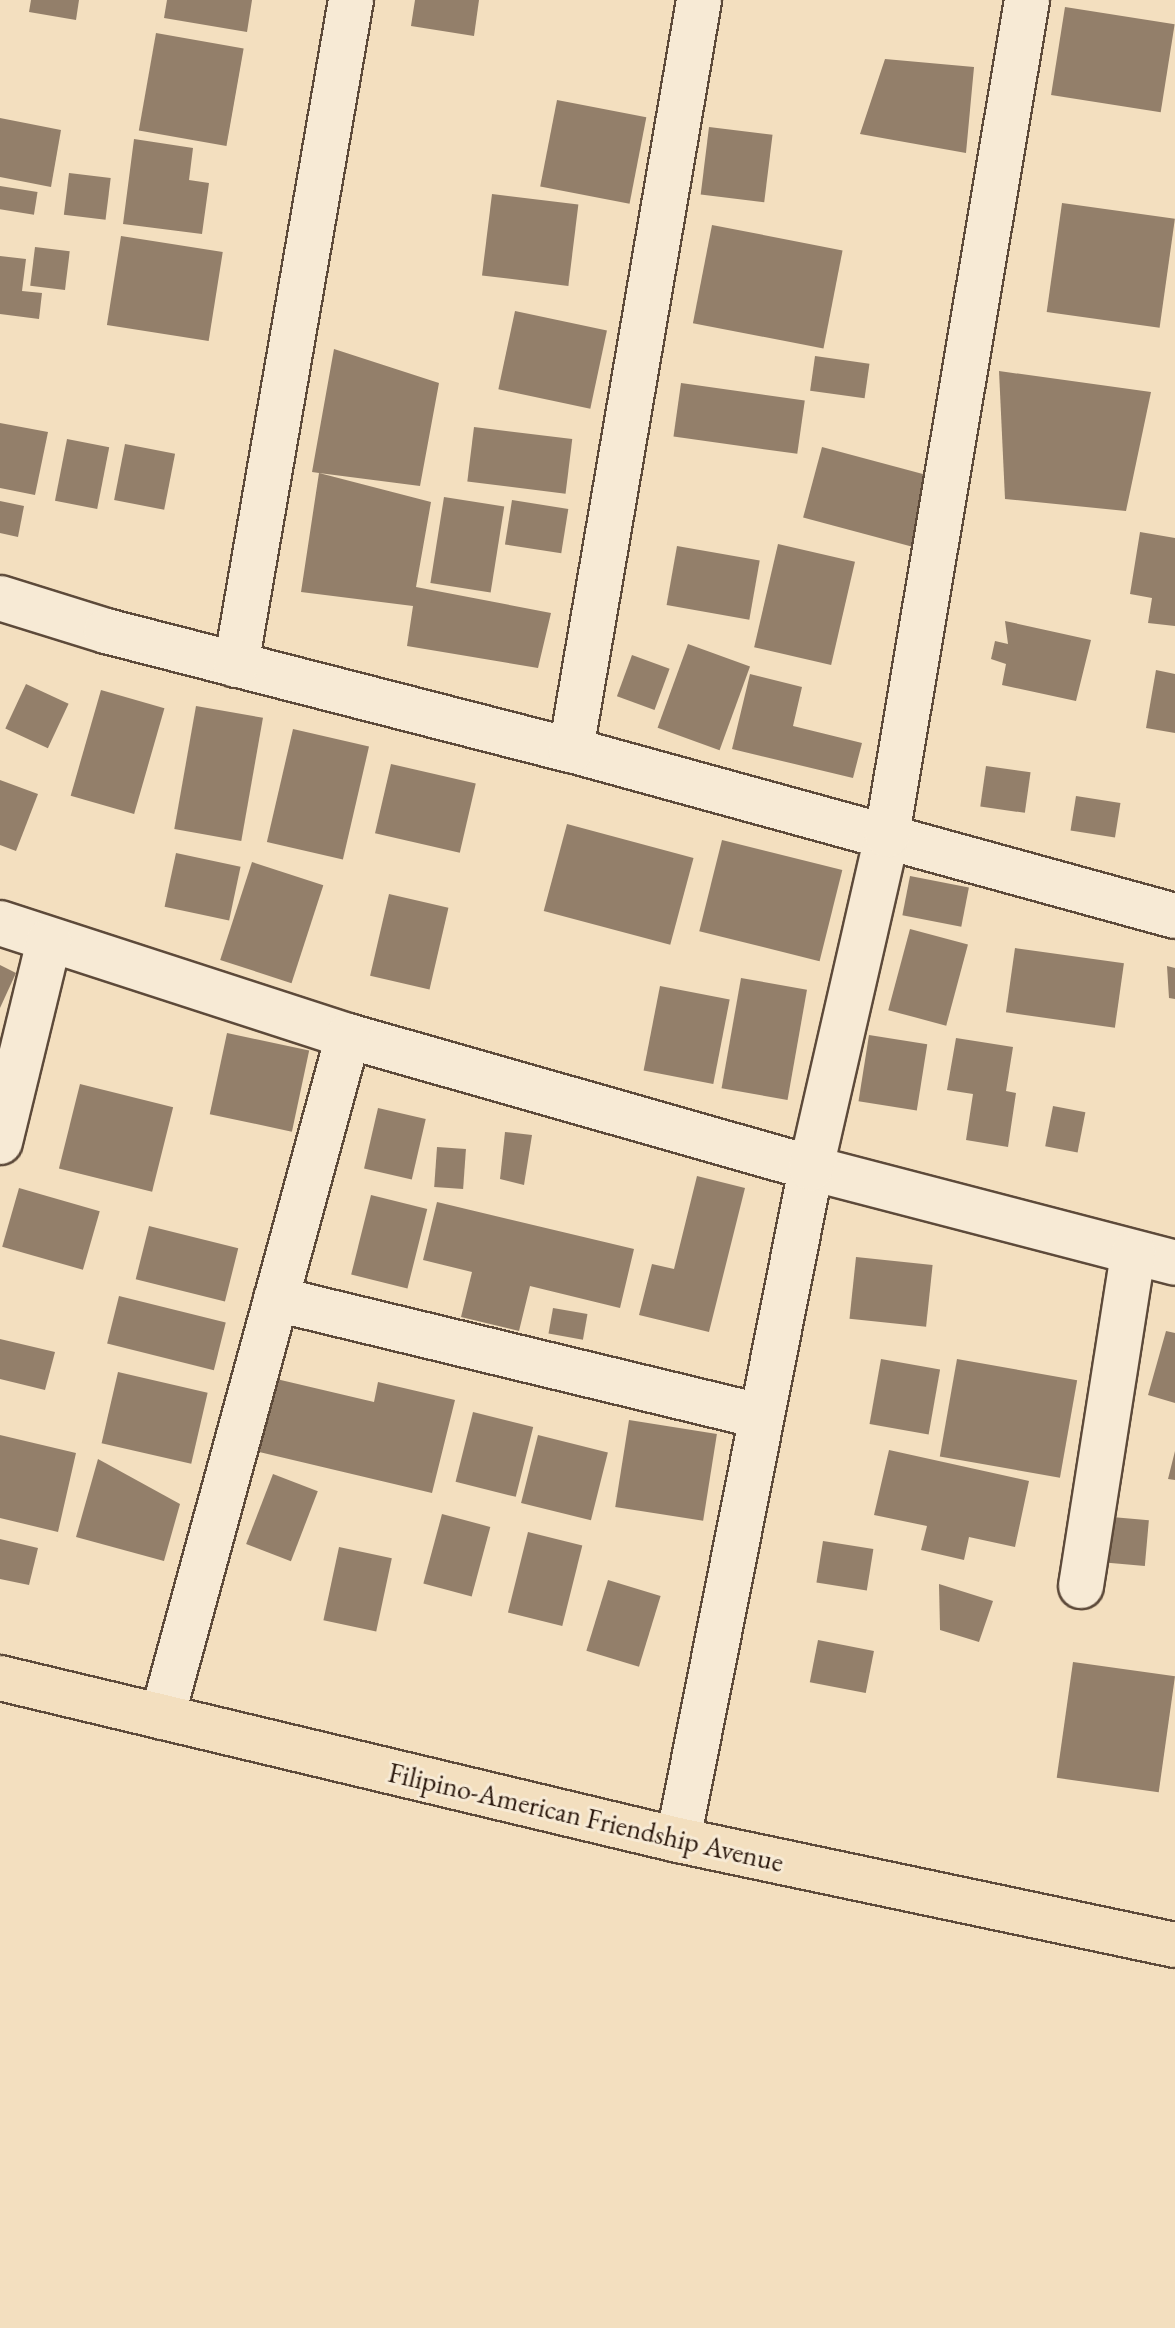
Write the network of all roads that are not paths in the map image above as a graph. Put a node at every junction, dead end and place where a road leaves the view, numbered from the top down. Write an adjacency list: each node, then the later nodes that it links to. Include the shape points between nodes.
1 (351, 0): 5 (street)
2 (699, 0): 6 (street)
3 (1027, 0): 7 (street)
4 (0, 598): 5 (street)
5 (236, 665): 6 (street)
6 (571, 750): 7 (street)
7 (887, 835): 8 (street); 13 (street)
8 (1175, 916)
9 (0, 923): 10 (street)
10 (49, 941): 11 (street); 12 (street)
11 (348, 1036): 13 (street); 16 (street)
12 (0, 1142)
13 (811, 1168): 14 (street); 17 (street)
14 (1133, 1253): 15 (street); 18 (street)
15 (1175, 1263)
16 (276, 1299): 17 (street); 20 (street)
17 (759, 1416): 21 (street)
18 (1081, 1586)
19 (0, 1678): 20 (main road, Filipino-American Friendship Avenue)
20 (162, 1717): 21 (main road, Filipino-American Friendship Avenue)
21 (678, 1840): 22 (main road, Filipino-American Friendship Avenue)
22 (1175, 1945)

